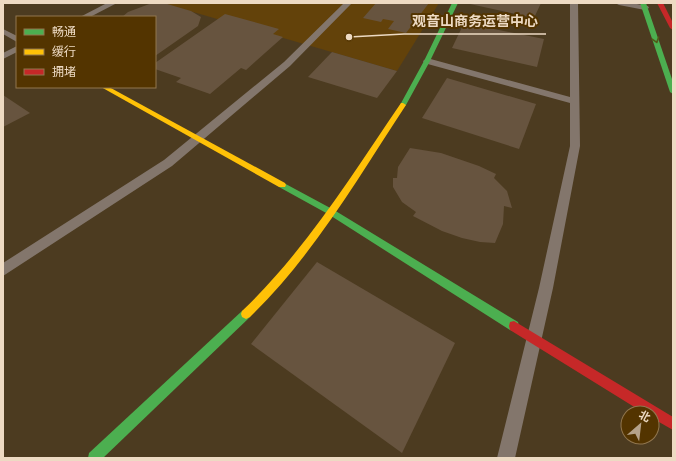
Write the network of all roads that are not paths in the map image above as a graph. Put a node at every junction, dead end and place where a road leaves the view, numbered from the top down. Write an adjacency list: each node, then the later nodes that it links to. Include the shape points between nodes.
1 (113, 3): 8 (street)
2 (348, 3): 18 (street, via 287,64)
3 (454, 3): 14 (street)
4 (574, 3): 17 (street)
5 (619, 3): 7 (street)
6 (660, 3): 9 (street)
7 (644, 6): 16 (street, one-way to 16)
8 (86, 16)
9 (673, 28)
10 (3, 31): 11 (street)
11 (16, 38)
12 (16, 50): 13 (street)
13 (3, 56)
14 (426, 61): 17 (street); 19 (street, via 396,117)
15 (106, 88): 18 (street)
16 (673, 92)
17 (575, 101): 23 (street, via 574,146 546,288)
18 (198, 138): 19 (street); 20 (street, via 168,162)
19 (331, 212): 21 (street); 22 (street, via 271,290)
20 (3, 270)
21 (673, 424)
22 (94, 458)
23 (506, 458)

